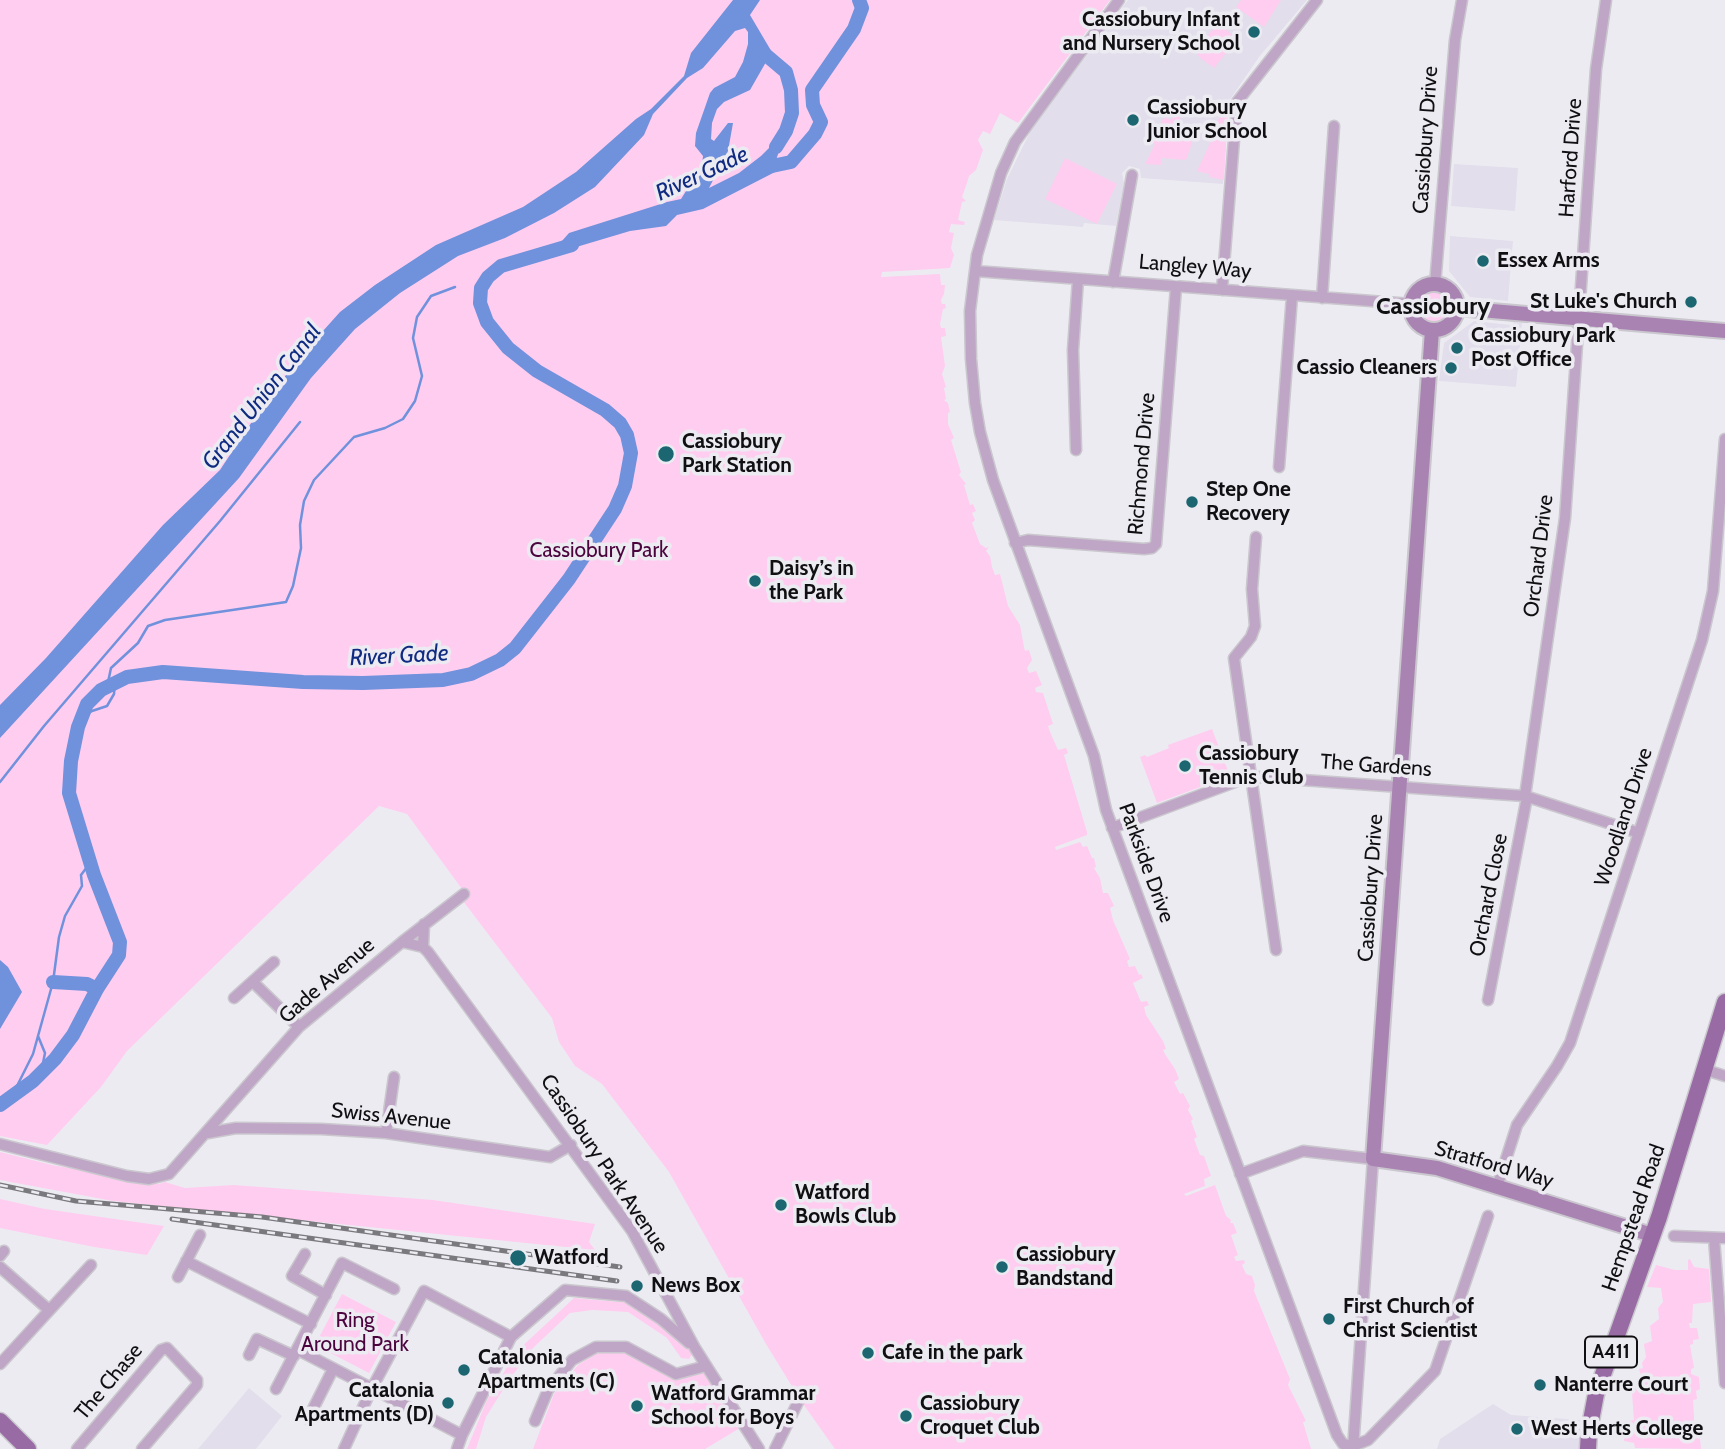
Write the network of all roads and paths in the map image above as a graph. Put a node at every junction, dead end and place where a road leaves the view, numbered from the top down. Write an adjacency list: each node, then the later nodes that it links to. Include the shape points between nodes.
1 (1119, 0): 7 (street, Parkside Drive, via 1015,142 984,225)
2 (1317, 0): 12 (street, via 1237,102)
3 (1462, 0): 10 (street, Cassiobury Drive)
4 (1606, 0): 17 (street, Harford Drive)
5 (1334, 126): 14 (street)
6 (1132, 175): 9 (street)
7 (975, 271): 8 (street, Langley Way); 24 (street, Parkside Drive, via 970,338 977,413 985,455)
8 (1078, 279): 9 (street, Langley Way); 21 (street, via 1073,350)
9 (1112, 282): 11 (street, Langley Way)
10 (1435, 285): 15 (street, via 1422,288); 16 (street, via 1448,290)
11 (1176, 286): 12 (street, Langley Way); 24 (street, Richmond Drive, via 1156,544 1144,549 1028,540)
12 (1222, 290): 13 (street, Langley Way)
13 (1292, 296): 14 (street, Langley Way); 22 (street)
14 (1322, 298): 15 (street, Langley Way)
15 (1411, 304): 18 (street, via 1419,325)
16 (1457, 308): 17 (street); 18 (street, via 1452,322)
17 (1578, 319): 19 (street); 27 (street, Orchard Drive, via 1565,518)
18 (1432, 330): 26 (street, Cassiobury Drive)
19 (1725, 331)
20 (1725, 439): 29 (street, Woodland Drive, via 1708,617)
21 (1076, 450)
22 (1279, 467)
23 (1256, 537): 25 (street, via 1255,626 1234,658)
24 (1015, 543): 28 (street, Parkside Drive, via 1091,748)
25 (1251, 777): 26 (street, The Gardens); 28 (street, The Gardens); 34 (street)
26 (1400, 787): 27 (street, The Gardens); 50 (street, Cassiobury Drive)
27 (1526, 797): 29 (street, The Gardens); 38 (street, Orchard Close)
28 (1112, 828): 51 (street, Parkside Drive)
29 (1639, 833): 52 (street, Woodland Drive, via 1570,1043 1517,1125)
30 (464, 894): 31 (street, Gade Avenue)
31 (424, 924): 32 (street, Gade Avenue); 33 (street)
32 (402, 942): 33 (street); 40 (street, Gade Avenue)
33 (423, 947): 49 (street, Cassiobury Park Avenue)
34 (1276, 950)
35 (274, 962): 36 (street)
36 (253, 982): 37 (street); 40 (street)
37 (234, 998)
38 (1489, 1000)
39 (1725, 1002): 41 (main road, Hempstead Road / A411)
40 (299, 1027): 44 (street, Gade Avenue)
41 (1703, 1069): 42 (street); 55 (main road, Hempstead Road / A411)
42 (1725, 1076)
43 (394, 1077): 46 (street)
44 (227, 1109): 45 (street); 47 (street, Gade Avenue)
45 (236, 1128): 46 (street, Swiss Avenue); 47 (street, Swiss Avenue)
46 (386, 1133): 49 (street, Swiss Avenue, via 550,1157)
47 (204, 1134): 48 (street, Gade Avenue, via 169,1174 149,1179)
48 (0, 1144)
49 (571, 1145): 68 (street, Cassiobury Park Avenue, via 632,1231)
50 (1373, 1160): 51 (street, Stratford Way, via 1303,1151); 52 (street, Stratford Way, via 1437,1168); 82 (street, Cassiobury Drive)
51 (1240, 1174): 82 (street, Parkside Drive, via 1337,1435 1343,1444)
52 (1497, 1187): 55 (street, Stratford Way)
53 (1488, 1216): 82 (street, via 1434,1371 1371,1437)
54 (200, 1235): 59 (street)
55 (1652, 1235): 90 (main road, Hempstead Road / A411, via 1596,1394)
56 (1674, 1236): 57 (street)
57 (1719, 1238): 74 (street)
58 (305, 1254): 64 (street, via 292,1276)
59 (186, 1261): 62 (street); 66 (street)
60 (91, 1265): 65 (street)
61 (0, 1267): 65 (street)
62 (178, 1277)
63 (394, 1289): 64 (street, via 342,1263)
64 (326, 1295): 66 (street)
65 (49, 1310): 71 (street)
66 (311, 1324): 69 (street)
67 (506, 1335): 68 (street, via 565,1290 626,1296); 76 (street, via 424,1291); 81 (street)
68 (695, 1348): 72 (street, Cassiobury Park Avenue)
69 (296, 1353): 70 (street, via 257,1339); 73 (street); 75 (street)
70 (250, 1355)
71 (0, 1364)
72 (706, 1366): 79 (street, via 676,1374 626,1347 596,1347 572,1360 548,1390); 88 (street, Cassiobury Park Avenue)
73 (333, 1370): 76 (street); 78 (street)
74 (1725, 1383)
75 (276, 1389)
76 (372, 1390): 81 (street); 86 (street)
77 (800, 1398): 89 (street)
78 (308, 1419)
79 (535, 1421)
80 (3, 1431): 83 (main road)
81 (462, 1435): 87 (street)
82 (1353, 1447)
83 (28, 1449)
84 (77, 1449): 85 (street, The Chase, via 161,1349 167,1348 197,1385)
85 (142, 1449)
86 (344, 1449)
87 (457, 1449)
88 (759, 1449)
89 (775, 1449)
90 (1588, 1449)

